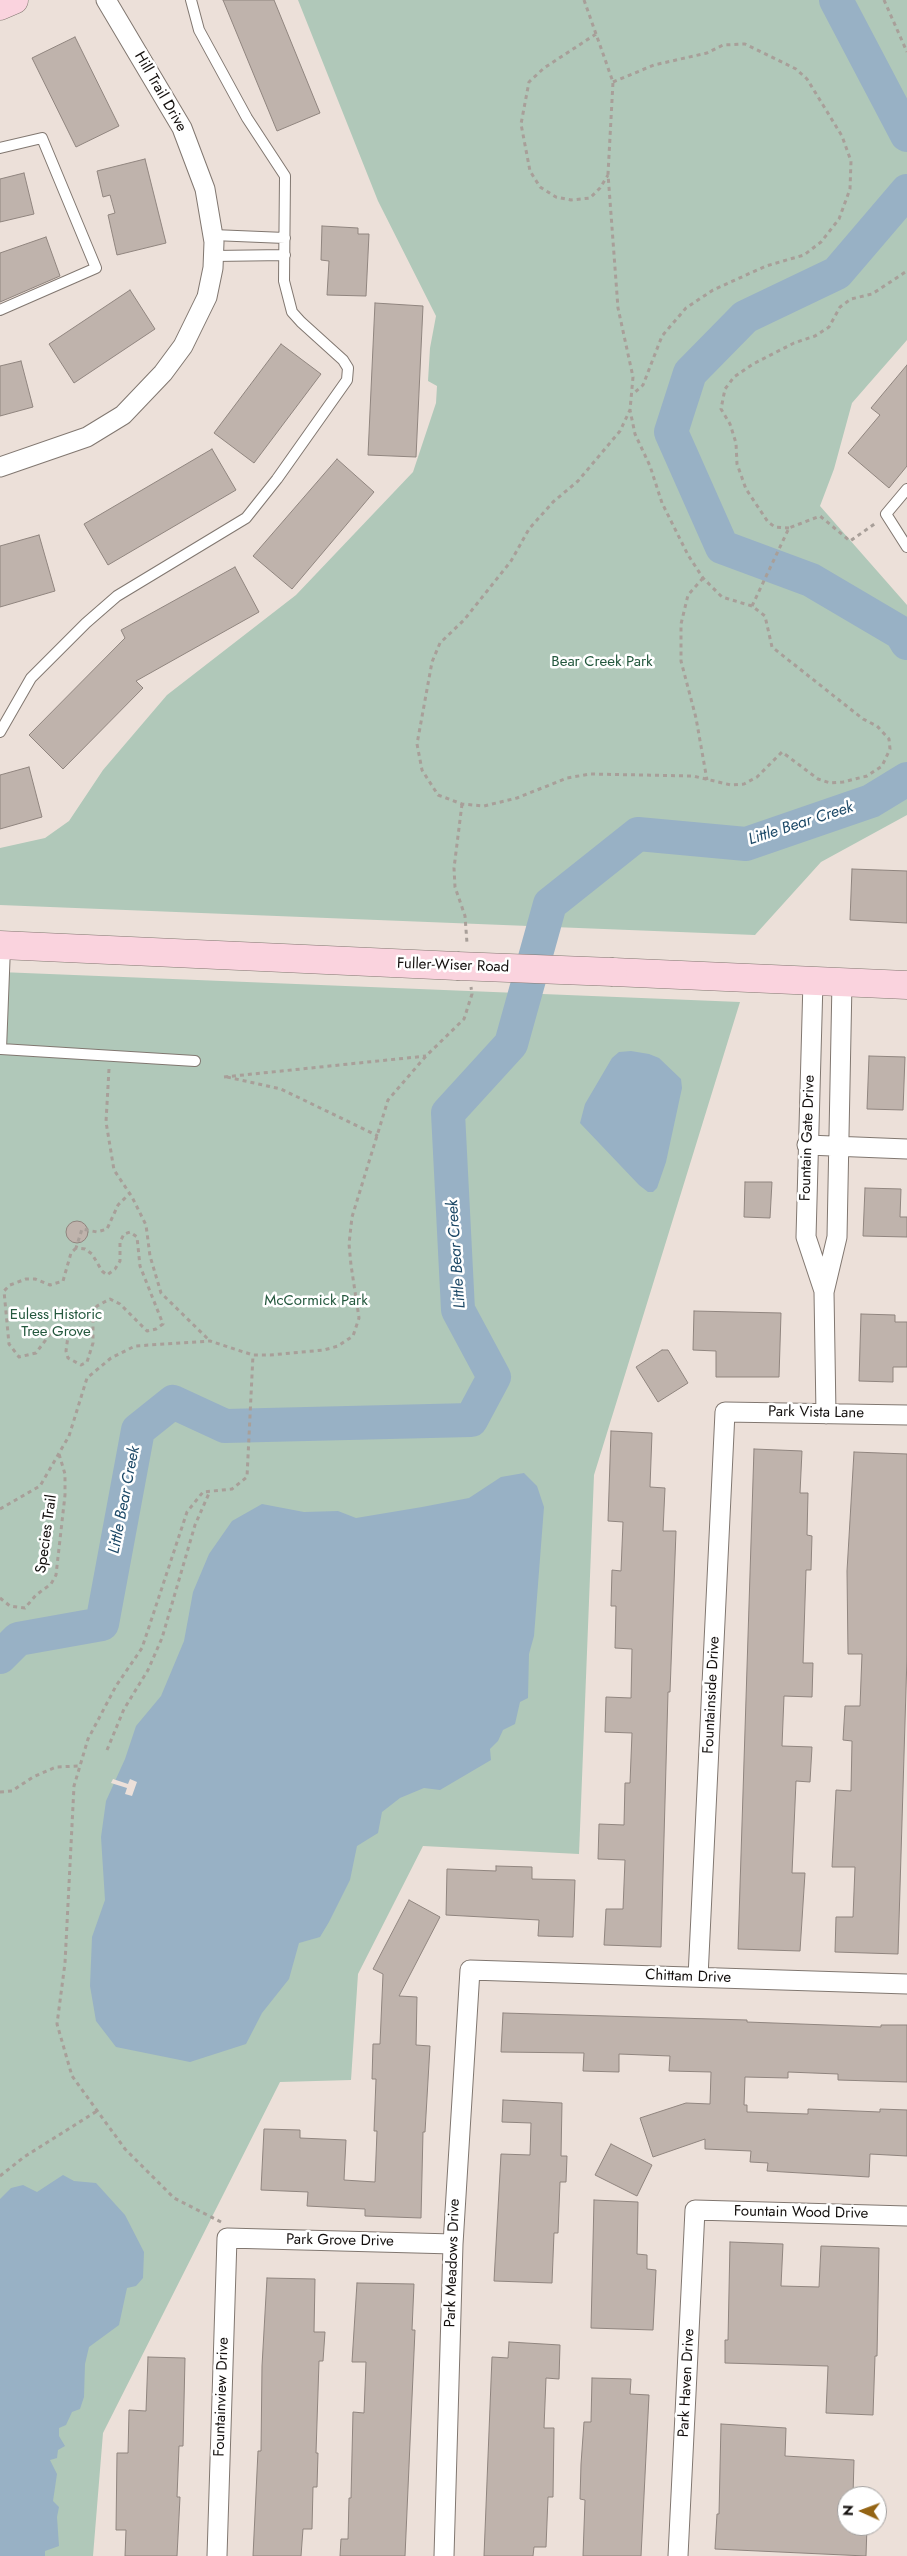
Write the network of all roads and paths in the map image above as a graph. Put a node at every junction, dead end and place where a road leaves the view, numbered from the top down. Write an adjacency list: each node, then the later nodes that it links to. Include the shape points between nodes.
1 (14, 0): 6 (street)
2 (106, 0): 12 (street, Hill Trail Drive, via 182,128 205,189)
3 (190, 0): 13 (lane, via 199,30 247,118 285,176)
4 (584, 0): 7 (path)
5 (884, 0): 8 (path)
6 (0, 6)
7 (596, 34): 9 (path); 11 (path, via 544,68 529,82 521,124 530,171 540,187 571,200 590,198)
8 (907, 52)
9 (613, 82): 11 (path); 18 (path, via 654,65 723,45 745,44 796,69 807,79 842,136 851,161 850,189 839,219 821,242 804,256 766,266 713,290 686,308 662,336 643,385)
10 (0, 148): 17 (lane, via 42,138 96,268)
11 (608, 174): 18 (path, via 618,308 633,377)
12 (213, 235): 13 (lane); 14 (street, Hill Trail Drive)
13 (285, 238): 15 (lane)
14 (214, 256): 15 (lane); 20 (street, Hill Trail Drive, via 207,297 194,328 141,398 123,415 87,437)
15 (285, 256): 27 (lane, via 284,281 292,312 343,360 348,368 347,380 246,518 118,596 31,678)
16 (907, 271): 23 (path, via 872,294 851,299 840,307 829,327 753,364 734,377 725,389 721,409 736,442 737,464 746,489 768,522 775,527)
17 (0, 310)
18 (632, 394): 19 (path)
19 (630, 410): 25 (path, via 635,434 662,504); 29 (path, via 620,431 578,481 529,529 511,561 464,620 440,643 432,662 417,744 422,770 438,795)
20 (0, 467)
21 (907, 489): 22 (lane)
22 (886, 514): 23 (path, via 873,527 850,541 820,516); 24 (lane)
23 (789, 528): 26 (path)
24 (907, 547)
25 (703, 578): 26 (path, via 722,597); 28 (path, via 688,595 681,624 681,661)
26 (752, 606): 28 (path, via 765,616 772,647 862,719 877,726 890,739 890,749 882,766 867,776 843,782 818,779 782,752 757,777 744,784)
27 (0, 732)
28 (708, 780): 29 (path, via 693,776 590,774 567,778 517,798 484,806)
29 (462, 804): 31 (path, via 454,868 455,887 465,916)
30 (2, 945): 31 (street, Fuller-Wiser Road); 35 (lane, via 1,1049)
31 (465, 965): 32 (street, Fuller-Wiser Road, bridge); 36 (path, via 472,994 464,1018)
32 (813, 981): 33 (street, Fuller-Wiser Road); 39 (street, Fountain Gate Drive)
33 (842, 982): 34 (street, Fuller-Wiser Road); 40 (street, Fountain Gate Drive)
34 (907, 985)
35 (112, 1056): 37 (lane); 42 (path, via 107,1078 109,1146 114,1170)
36 (426, 1056): 38 (path, via 388,1100); 38 (path, via 224,1077 281,1089)
37 (195, 1061)
38 (378, 1136): 46 (path, via 352,1217 350,1266 360,1318 353,1336 324,1350)
39 (807, 1145): 40 (street); 44 (street, Fountain Gate Drive, via 806,1237)
40 (839, 1146): 41 (street); 44 (street, Fountain Gate Drive, via 837,1237)
41 (907, 1149)
42 (130, 1193): 43 (path, via 118,1205 107,1229 97,1232 82,1229); 45 (path, via 146,1225 150,1256 161,1293)
43 (76, 1248): 43 (path, via 92,1254 107,1275 120,1261 120,1242 124,1234 130,1232 137,1237 140,1266 163,1324 156,1330 147,1331 120,1304 110,1299 93,1312 93,1343 87,1362 80,1365 68,1358 68,1336 66,1330 60,1329 52,1330 36,1353 19,1357 9,1344 4,1291 26,1279 50,1285 63,1281 71,1253)
44 (824, 1292): 48 (street, Fountain Gate Drive)
45 (210, 1342): 46 (path); 50 (path, via 135,1346 111,1358 87,1378 69,1436)
46 (253, 1355): 51 (path, via 247,1477 232,1489)
47 (725, 1412): 48 (street, Park Vista Lane); 58 (street, Fountainside Drive)
48 (826, 1414): 49 (street, Park Vista Lane)
49 (907, 1415)
50 (59, 1454): 52 (path, via 40,1486); 53 (path, Species Trail, via 65,1474 65,1495 56,1575 51,1584 25,1608 10,1606)
51 (210, 1491): 54 (path, via 195,1525 162,1638 148,1670 124,1709); 55 (path, via 203,1492 187,1512 142,1648 116,1686 88,1739)
52 (0, 1509)
53 (0, 1598)
54 (107, 1750)
55 (80, 1766): 56 (path, via 56,1767 33,1777 12,1792); 60 (path, via 74,1786 65,1963 57,2024 72,2076)
56 (0, 1792)
57 (470, 1970): 58 (street, Chittam Drive); 65 (street, Park Meadows Drive)
58 (698, 1977): 59 (street, Chittam Drive)
59 (907, 1984)
60 (97, 2111): 61 (path); 64 (path, via 125,2149 174,2198 222,2222)
61 (0, 2176)
62 (695, 2210): 63 (street, Fountain Wood Drive); 68 (street, Park Haven Drive)
63 (907, 2216)
64 (227, 2238): 65 (street, Park Grove Drive); 66 (street, Fountainview Drive)
65 (453, 2244): 67 (street, Park Meadows Drive)
66 (217, 2556)
67 (444, 2556)
68 (678, 2556)

